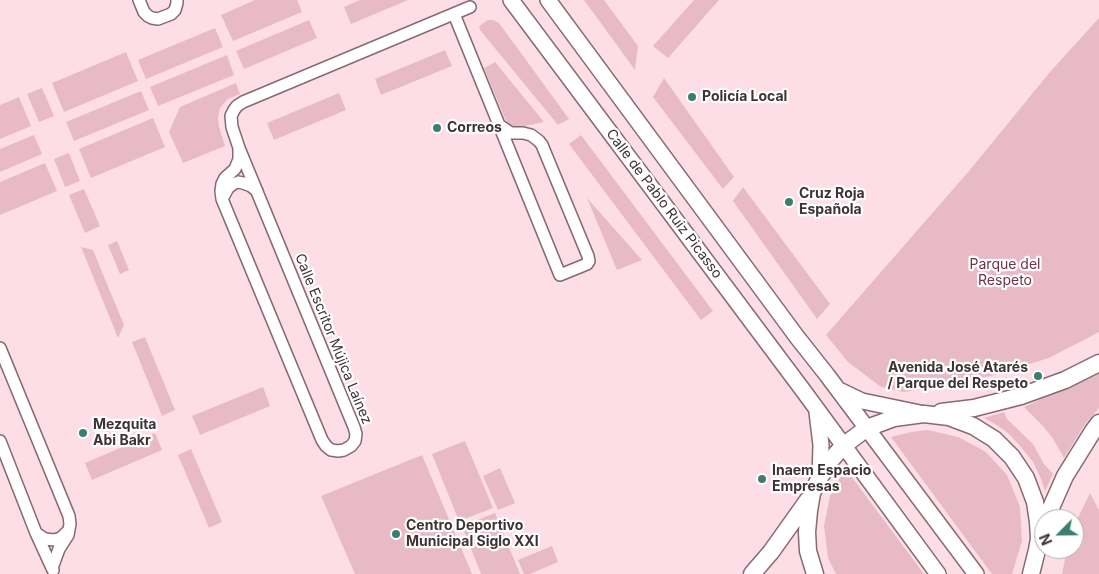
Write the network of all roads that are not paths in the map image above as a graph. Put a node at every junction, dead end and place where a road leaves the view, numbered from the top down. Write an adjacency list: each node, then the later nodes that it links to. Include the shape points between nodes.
1 (139, 0): 2 (street, via 144,12 158,19 171,14)
2 (177, 0)
3 (511, 0): 16 (main road, Calle de Pablo Ruiz Picasso)
4 (548, 0): 15 (main road, Calle de Pablo Ruiz Picasso)
5 (470, 7): 6 (street)
6 (454, 14): 7 (street); 9 (street, Calle Escritor Mújica Laínez, via 243,102 231,116)
7 (499, 125): 8 (street, via 511,133); 10 (street)
8 (534, 138): 10 (street, via 526,138 516,144); 10 (street, via 542,145 588,256 587,264 560,275)
9 (240, 148): 11 (street, Calle Escritor Mújica Laínez); 12 (street, via 235,169 224,178)
10 (512, 159)
11 (257, 191): 12 (street, via 238,182 228,188); 12 (street, Calle Escritor Mújica Laínez, via 354,427 355,440 344,450 331,450 322,440)
12 (222, 199)
13 (0, 348): 26 (street, via 69,516)
14 (1099, 362): 17 (main road, via 1065,380 1021,396 974,408)
15 (837, 389): 17 (main road, Calle de Pablo Ruiz Picasso, via 862,401); 19 (main road, Calle de Pablo Ruiz Picasso)
16 (816, 408): 21 (main road, Calle de Pablo Ruiz Picasso); 22 (main road, Calle de Pablo Ruiz Picasso, via 821,445)
17 (924, 414): 19 (main road, via 894,418); 24 (main road, via 949,417 994,439 1026,478)
18 (1099, 423): 25 (main road, via 1065,476)
19 (867, 428): 21 (main road); 33 (main road, Calle de Pablo Ruiz Picasso)
20 (0, 441): 27 (street)
21 (843, 446): 22 (main road); 32 (main road, Calle de Pablo Ruiz Picasso)
22 (820, 477): 23 (main road)
23 (812, 494): 30 (main road); 31 (main road, via 807,532 808,551)
24 (1036, 509)
25 (1050, 509)
26 (70, 528): 27 (street, via 55,540 45,539); 29 (street, via 59,549)
27 (36, 533): 29 (street)
28 (1035, 559): 34 (main road)
29 (53, 571)
30 (752, 574)
31 (815, 574)
32 (938, 574)
33 (976, 574)
34 (1031, 574)

